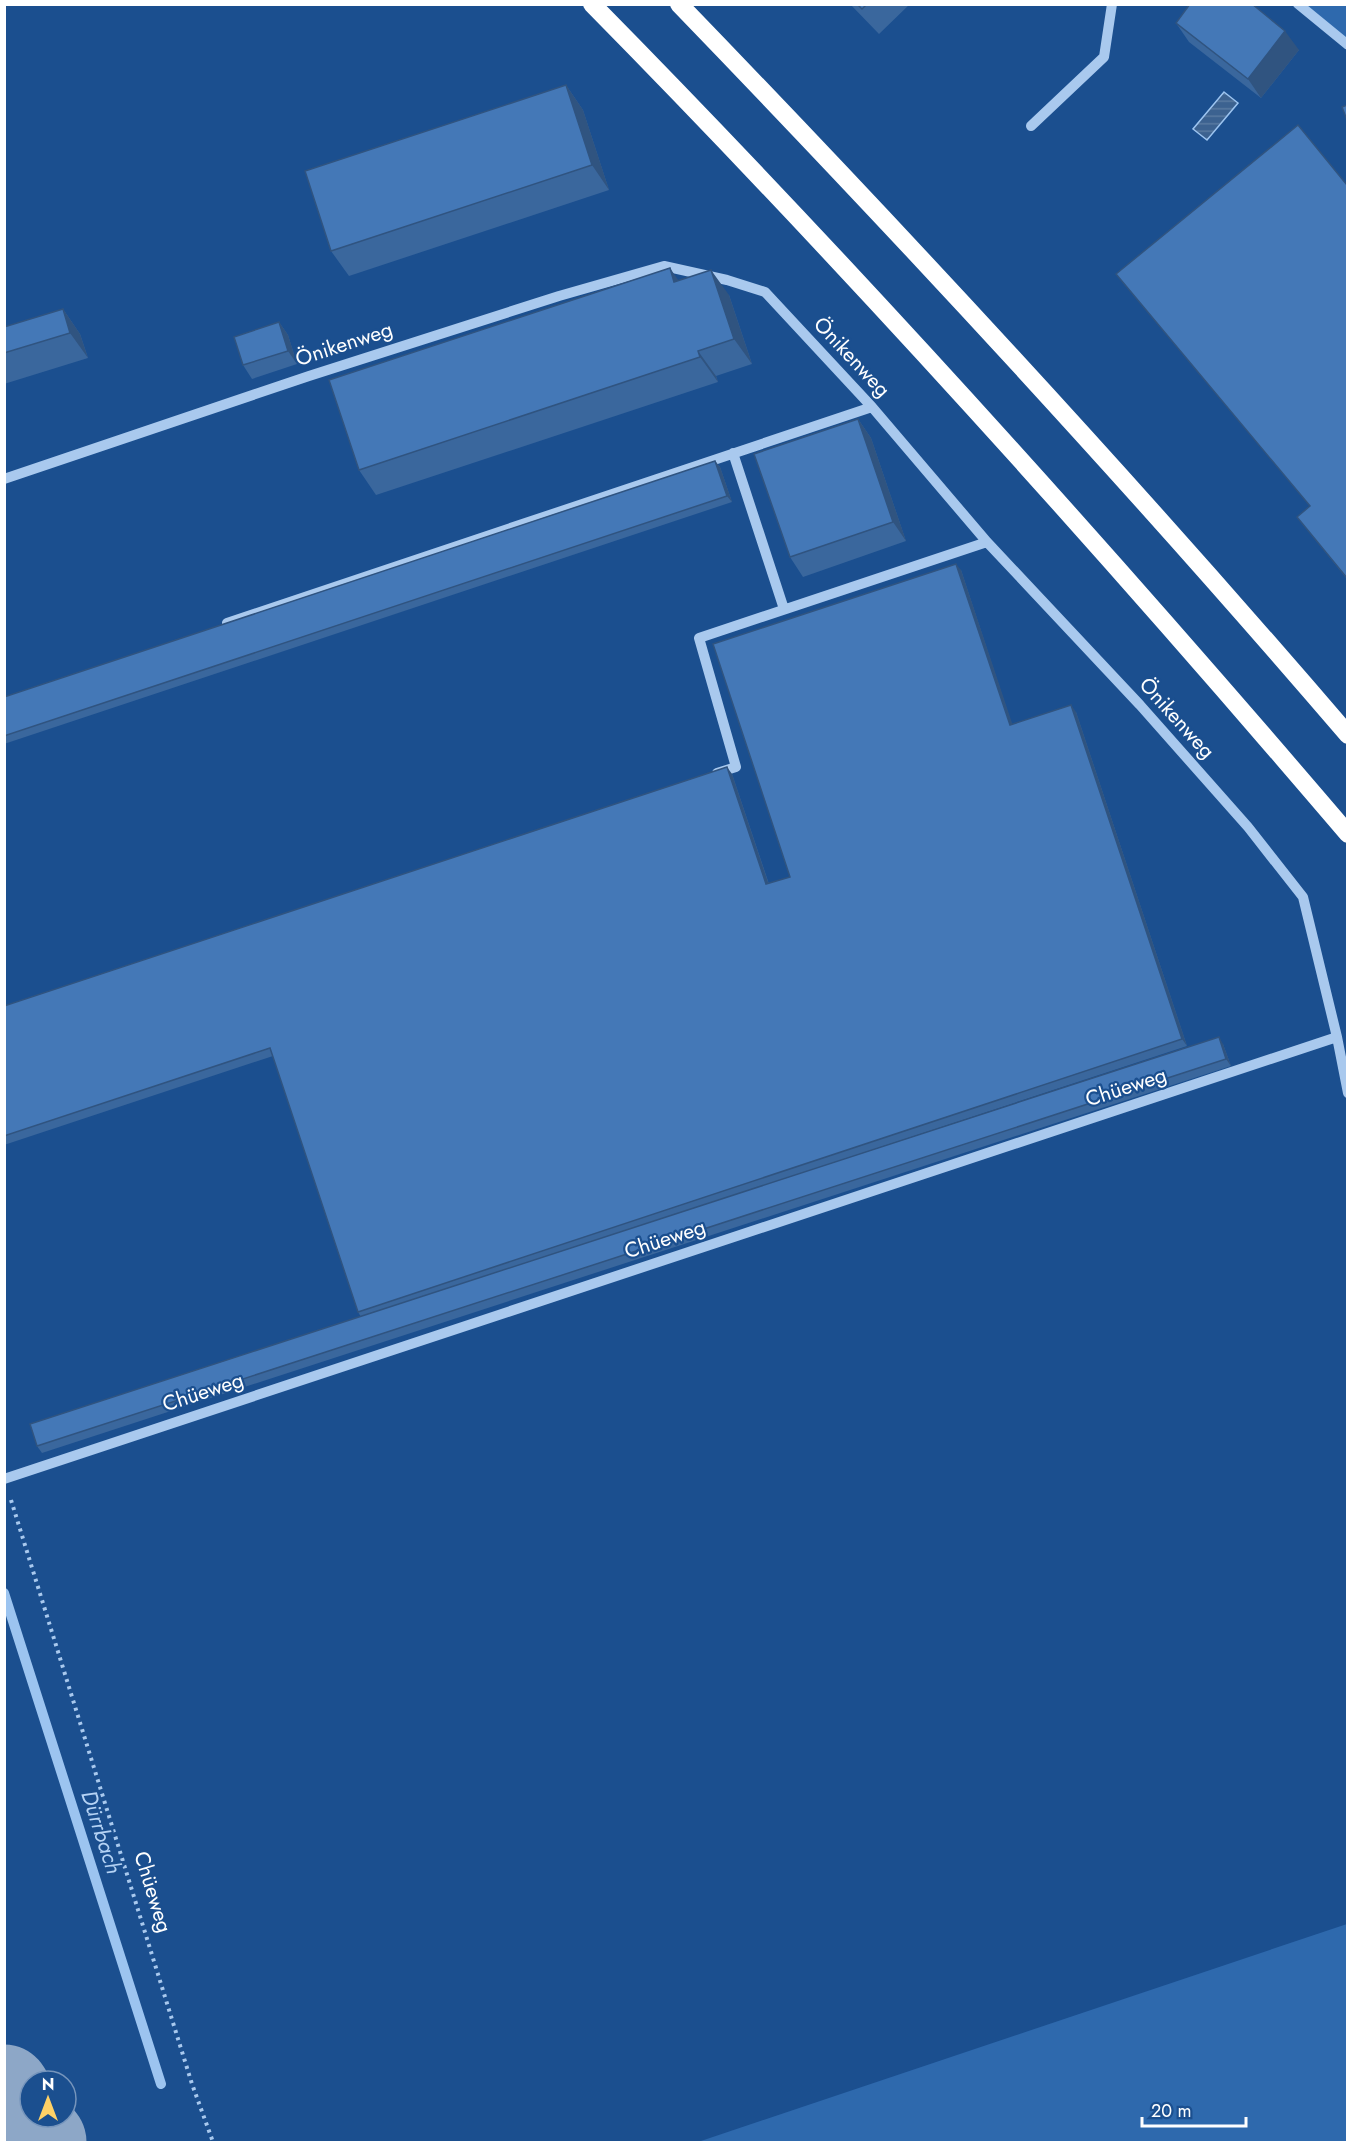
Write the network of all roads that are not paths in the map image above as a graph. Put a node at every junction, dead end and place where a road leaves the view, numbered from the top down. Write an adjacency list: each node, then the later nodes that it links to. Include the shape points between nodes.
1 (592, 4): 15 (highway, via 1015,453)
2 (679, 4): 13 (highway, via 987,329)
3 (1112, 4): 6 (street, via 1104,57)
4 (1298, 4): 5 (street)
5 (1347, 45)
6 (1031, 126)
7 (872, 407): 8 (street); 9 (street, Önikenweg, via 765,292 664,266 309,376); 10 (street, Önikenweg)
8 (733, 453): 11 (street); 12 (street)
9 (4, 479)
10 (987, 542): 11 (street); 16 (street, Önikenweg, via 1156,722 1303,897)
11 (784, 609): 14 (street, via 699,638 736,767)
12 (217, 626)
13 (1347, 735)
14 (702, 778)
15 (1347, 834)
16 (1337, 1037): 17 (street, Önikenweg); 18 (street, Chüeweg)
17 (1347, 1093)
18 (4, 1479)

